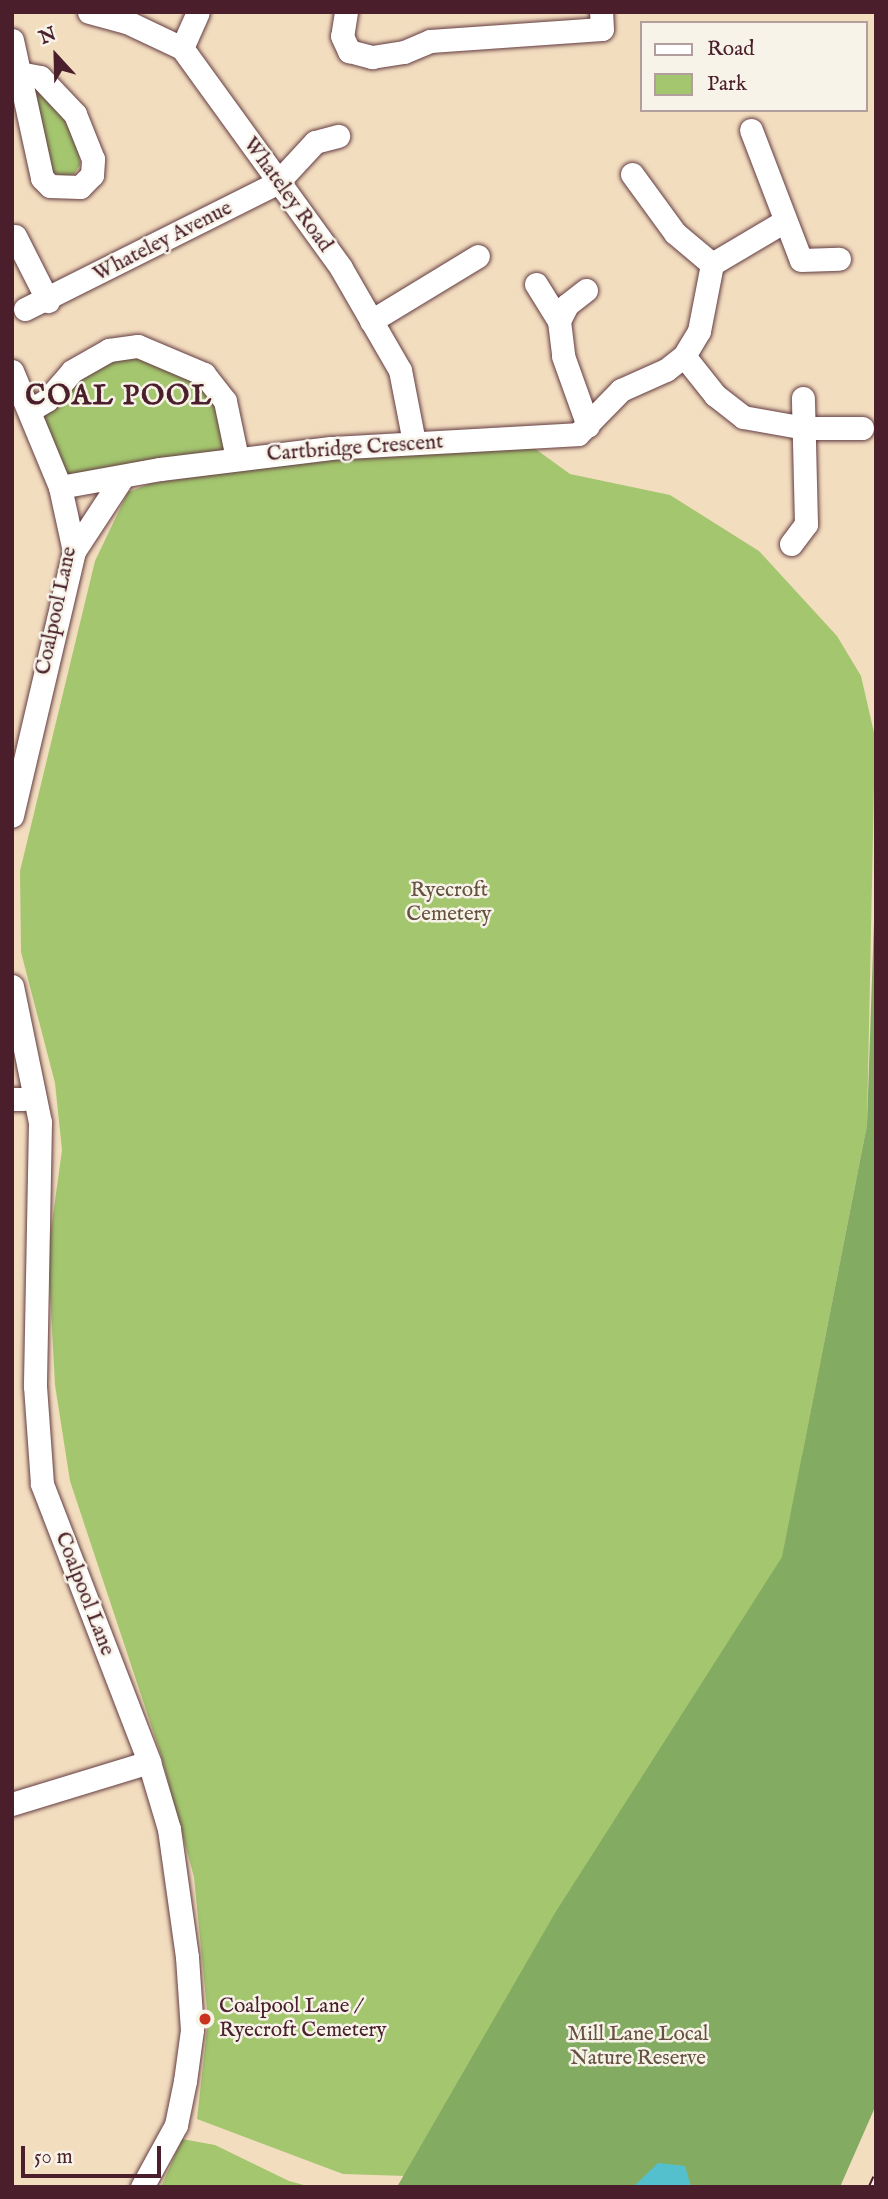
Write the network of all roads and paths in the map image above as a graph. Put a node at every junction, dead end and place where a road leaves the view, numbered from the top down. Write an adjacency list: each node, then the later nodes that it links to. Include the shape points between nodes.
1 (89, 12): 6 (street, Whateley Road, via 127,22)
2 (198, 12): 6 (street)
3 (345, 12): 4 (street, via 342,36 349,51 372,57 404,52 430,41 602,29)
4 (601, 12)
5 (12, 40): 7 (street)
6 (182, 48): 11 (street, Whateley Road)
7 (20, 74): 7 (street, via 42,178 50,186 80,187 93,176 93,159 80,123 60,94 40,77)
8 (751, 130): 12 (street)
9 (338, 136): 11 (street, Whateley Avenue, via 315,142)
10 (632, 174): 16 (street, via 675,233)
11 (277, 183): 19 (street, Whateley Avenue); 21 (street, Whateley Road, via 341,268)
12 (783, 222): 15 (street, via 801,260); 16 (street)
13 (15, 236): 19 (street)
14 (478, 256): 21 (street)
15 (839, 259)
16 (712, 264): 23 (street, Cartbridge Crescent, via 699,331)
17 (536, 284): 22 (street)
18 (586, 290): 22 (street, via 566,305)
19 (48, 301): 20 (street, Whateley Avenue)
20 (25, 309)
21 (371, 321): 30 (street, Whateley Road, via 400,370)
22 (559, 321): 27 (street, via 563,356)
23 (684, 356): 27 (street, Cartbridge Crescent, via 666,370 621,390); 28 (street, via 715,395 743,417)
24 (12, 372): 26 (street, Coalpool Lane)
25 (803, 398): 28 (street)
26 (32, 409): 31 (street, via 47,400 72,371 109,351 138,346 204,374 225,401); 33 (street, Coalpool Lane)
27 (588, 426): 30 (street, Cartbridge Crescent, via 578,434 548,437)
28 (805, 428): 29 (street); 34 (street, via 806,524)
29 (862, 428)
30 (414, 442): 31 (street, Cartbridge Crescent)
31 (237, 458): 32 (street, Cartbridge Crescent)
32 (122, 478): 33 (street, Cartbridge Crescent); 35 (street)
33 (60, 487): 35 (street, Coalpool Lane)
34 (791, 544)
35 (74, 551): 36 (street, Coalpool Lane)
36 (12, 816)
37 (12, 986): 38 (street, Coalpool Lane, via 40,1122 35,1386 42,1484)
38 (149, 1762): 39 (street); 40 (street, Coalpool Lane, via 169,1829 192,2030 176,2125)
39 (12, 1804)
40 (142, 2187)

